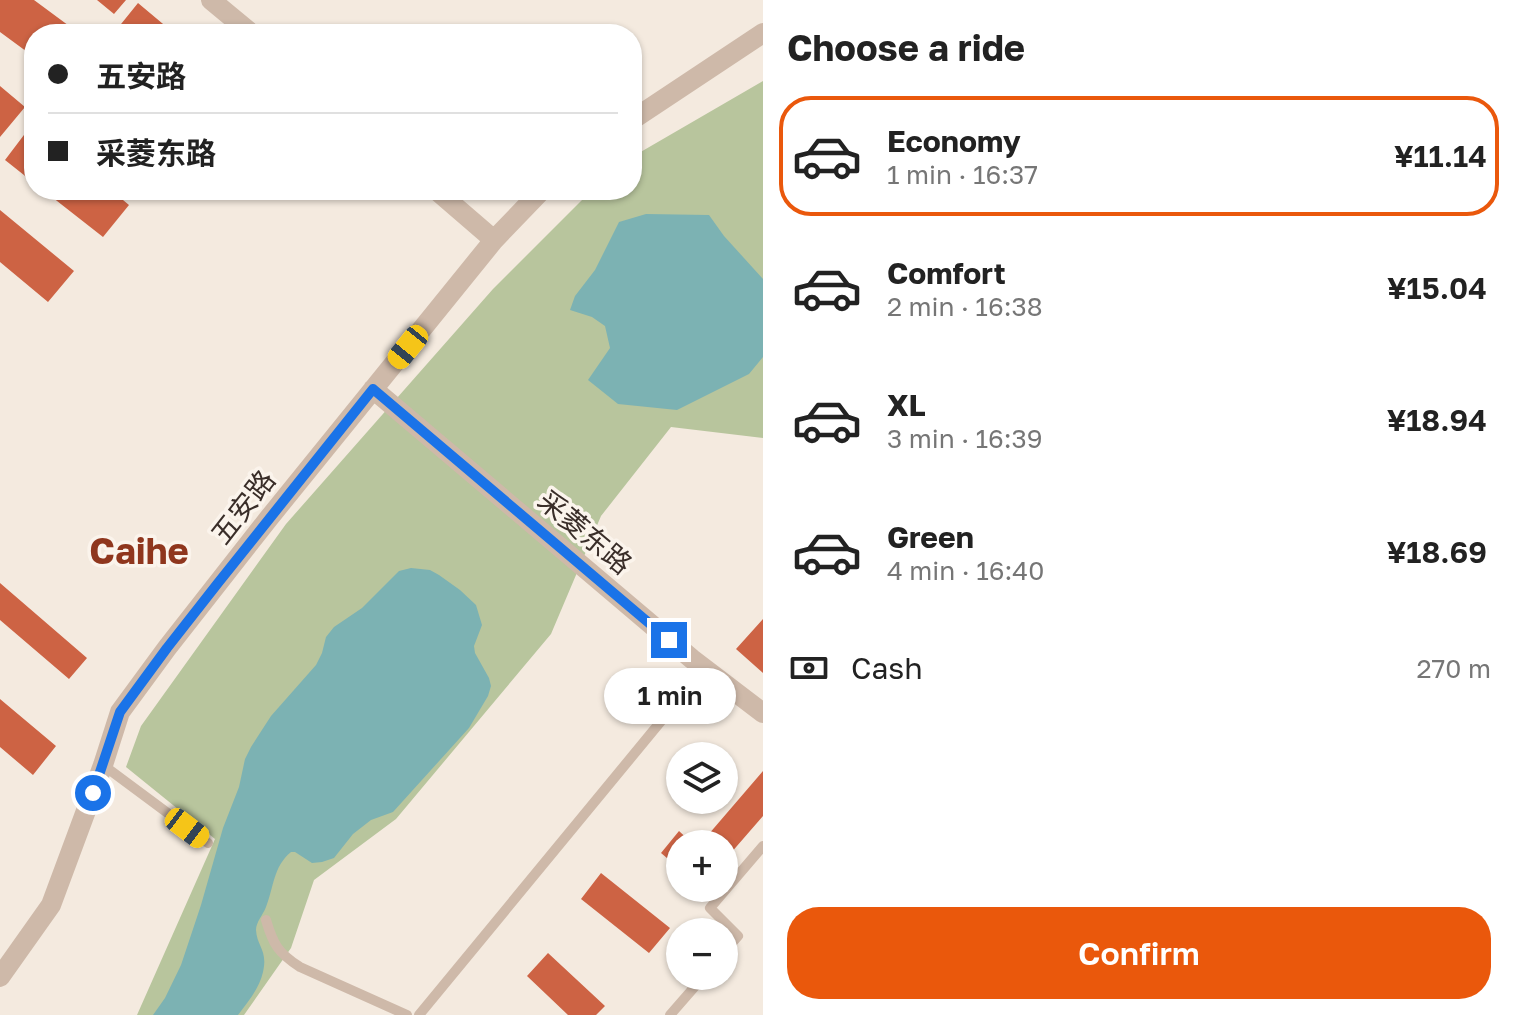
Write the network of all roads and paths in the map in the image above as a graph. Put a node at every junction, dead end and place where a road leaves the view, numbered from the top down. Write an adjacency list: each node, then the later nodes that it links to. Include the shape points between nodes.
1 (211, 0): 2 (street)
2 (240, 24)
3 (763, 33): 4 (street)
4 (642, 113)
5 (448, 200): 7 (street)
6 (532, 200): 7 (street, 五安路)
7 (494, 240): 8 (street, 五安路)
8 (373, 389): 9 (street, 采菱东路); 11 (street, 五安路, via 120,712)
9 (704, 669): 10 (street, 采菱东路); 19 (lane)
10 (763, 713)
11 (103, 765): 12 (lane); 16 (street, 五安路, via 51,905)
12 (208, 843)
13 (763, 846): 14 (lane, via 710,908)
14 (720, 918)
15 (266, 920): 18 (lane, via 275,945 291,961)
16 (0, 977)
17 (692, 990): 20 (lane)
18 (407, 1015)
19 (419, 1015)
20 (670, 1015)

